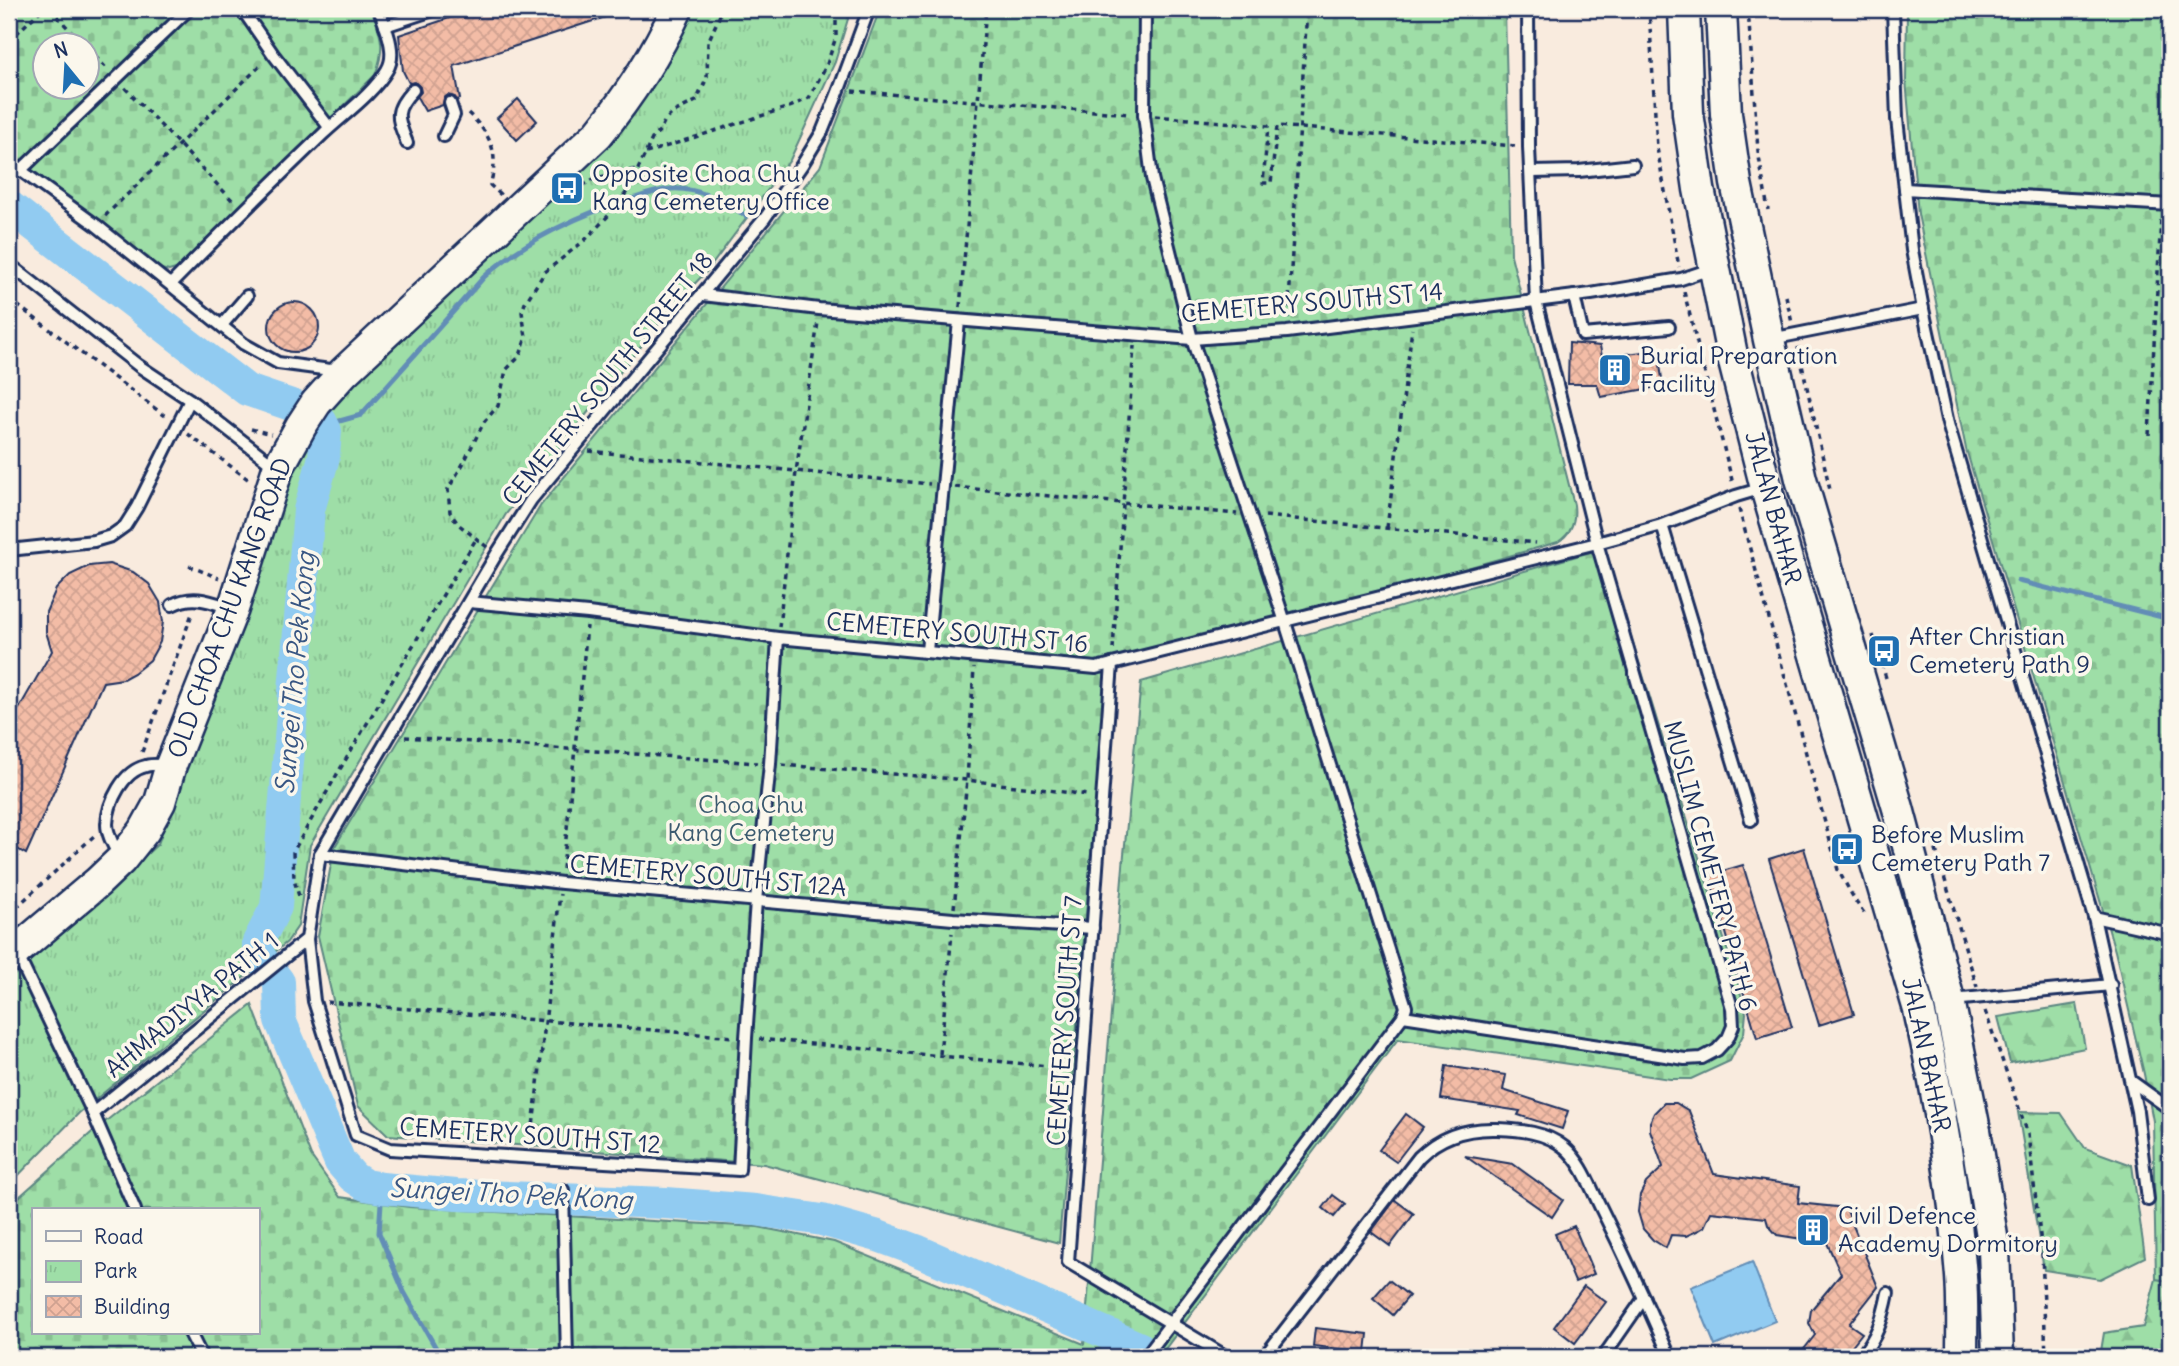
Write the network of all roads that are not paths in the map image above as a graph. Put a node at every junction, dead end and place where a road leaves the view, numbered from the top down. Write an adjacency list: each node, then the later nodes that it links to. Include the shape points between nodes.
1 (188, 9): 20 (lane)
2 (242, 9): 15 (lane)
3 (379, 9): 12 (lane)
4 (436, 9): 12 (lane)
5 (677, 9): 37 (main road, OLD CHOA CHU KANG ROAD, via 661,44 598,134)
6 (869, 9): 27 (lane, CEMETERY SOUTH STREET 18, via 822,132 765,218)
7 (1145, 9): 36 (lane, via 1144,116 1152,178)
8 (1528, 9): 21 (lane, MUSLIM CEMETERY PATH 6)
9 (1684, 9): 25 (main road, JALAN BAHAR, via 1688,113)
10 (1721, 9): 35 (main road, JALAN BAHAR, via 1726,114 1736,183)
11 (1893, 9): 22 (lane)
12 (385, 26): 15 (lane, via 390,40 388,69)
13 (414, 90): 17 (lane, via 401,103 398,121)
14 (450, 103): 16 (lane, via 454,114)
15 (329, 127): 26 (lane)
16 (444, 136)
17 (407, 143)
18 (9, 162): 20 (lane)
19 (1633, 165): 21 (lane)
20 (20, 171): 26 (lane)
21 (1532, 172): 30 (lane, MUSLIM CEMETERY PATH 6)
22 (1905, 190): 23 (lane); 31 (lane)
23 (2166, 205)
24 (9, 264): 38 (lane)
25 (1714, 268): 29 (lane, CEMETERY SOUTH ST 14, via 1681,279); 40 (main road, JALAN BAHAR)
26 (172, 284): 33 (lane)
27 (702, 295): 32 (lane, CEMETERY SOUTH ST 14); 45 (lane, CEMETERY SOUTH STREET 18, via 531,500)
28 (247, 296): 33 (lane)
29 (1574, 296): 30 (lane, CEMETERY SOUTH ST 14); 34 (lane, via 1583,335)
30 (1536, 301): 36 (lane, CEMETERY SOUTH ST 14); 42 (lane, MUSLIM CEMETERY PATH 6)
31 (1923, 309): 35 (lane); 58 (lane, via 1948,424)
32 (959, 321): 36 (lane, CEMETERY SOUTH ST 14); 49 (lane)
33 (222, 325): 37 (lane, via 278,363)
34 (1669, 327)
35 (1782, 337): 52 (main road, JALAN BAHAR, via 1801,479)
36 (1192, 339): 47 (lane)
37 (344, 372): 39 (main road, OLD CHOA CHU KANG ROAD, via 303,424)
38 (190, 400): 39 (lane); 43 (lane, via 125,526 94,541)
39 (274, 482): 44 (main road, OLD CHOA CHU KANG ROAD)
40 (1766, 488): 41 (lane, CEMETERY SOUTH ST 16); 54 (main road, JALAN BAHAR)
41 (1662, 525): 42 (lane, CEMETERY SOUTH ST 16); 53 (lane)
42 (1597, 543): 47 (lane, CEMETERY SOUTH ST 16); 66 (lane, MUSLIM CEMETERY PATH 6, via 1732,1008 1733,1026 1717,1050 1702,1058 1685,1059)
43 (9, 550)
44 (237, 597): 46 (lane, via 181,600); 51 (main road, OLD CHOA CHU KANG ROAD)
45 (469, 602): 48 (lane, CEMETERY SOUTH ST 16); 55 (lane, CEMETERY SOUTH STREET 18)
46 (172, 605)
47 (1285, 622): 50 (lane, CEMETERY SOUTH ST 16); 66 (lane, via 1406,1007)
48 (778, 638): 49 (lane, CEMETERY SOUTH ST 16); 57 (lane)
49 (927, 651): 50 (lane, CEMETERY SOUTH ST 16, via 1096,668)
50 (1112, 664): 60 (lane, CEMETERY SOUTH ST 7)
51 (171, 765): 56 (main road, OLD CHOA CHU KANG ROAD, via 160,802); 56 (lane, via 146,766 118,788 107,822)
52 (1898, 808): 54 (main road, via 1875,807); 65 (main road, JALAN BAHAR)
53 (1751, 820)
54 (1867, 835): 74 (main road, JALAN BAHAR, via 1930,1056 1950,1169)
55 (320, 854): 57 (lane, CEMETERY SOUTH ST 12A); 59 (lane, CEMETERY SOUTH STREET 18)
56 (121, 860): 63 (main road, OLD CHOA CHU KANG ROAD)
57 (756, 901): 60 (lane, CEMETERY SOUTH ST 12A); 62 (lane, CEMETERY SOUTH ST 12, via 739,1170 390,1149 356,1135 314,1001)
58 (2094, 916): 61 (lane); 64 (lane)
59 (309, 926): 62 (lane, AHMADIYYA PATH 1)
60 (1093, 928): 77 (lane, CEMETERY SOUTH ST 7, via 1068,1262)
61 (2170, 934)
62 (307, 939): 69 (lane, AHMADIYYA PATH 1)
63 (12, 954): 69 (lane)
64 (2111, 985): 65 (lane); 67 (lane)
65 (1949, 1000): 73 (main road, JALAN BAHAR)
66 (1403, 1016): 77 (lane)
67 (2131, 1081): 68 (lane); 71 (lane)
68 (2170, 1109)
69 (93, 1113): 72 (lane)
70 (563, 1190): 80 (lane)
71 (2148, 1200)
72 (134, 1208)
73 (1994, 1249): 74 (main road, via 1982,1269 1972,1278); 88 (main road, JALAN BAHAR)
74 (1961, 1279): 87 (main road, JALAN BAHAR)
75 (1888, 1293): 86 (lane, via 1882,1323)
76 (1644, 1298): 83 (lane, via 1578,1161 1545,1136 1486,1129 1450,1136 1419,1157); 84 (lane); 85 (lane)
77 (1172, 1322): 81 (lane); 82 (lane)
78 (190, 1334): 79 (lane)
79 (202, 1357)
80 (567, 1357)
81 (1145, 1357)
82 (1227, 1357)
83 (1264, 1357)
84 (1603, 1357)
85 (1670, 1357)
86 (1860, 1357)
87 (1962, 1357)
88 (1998, 1357)

